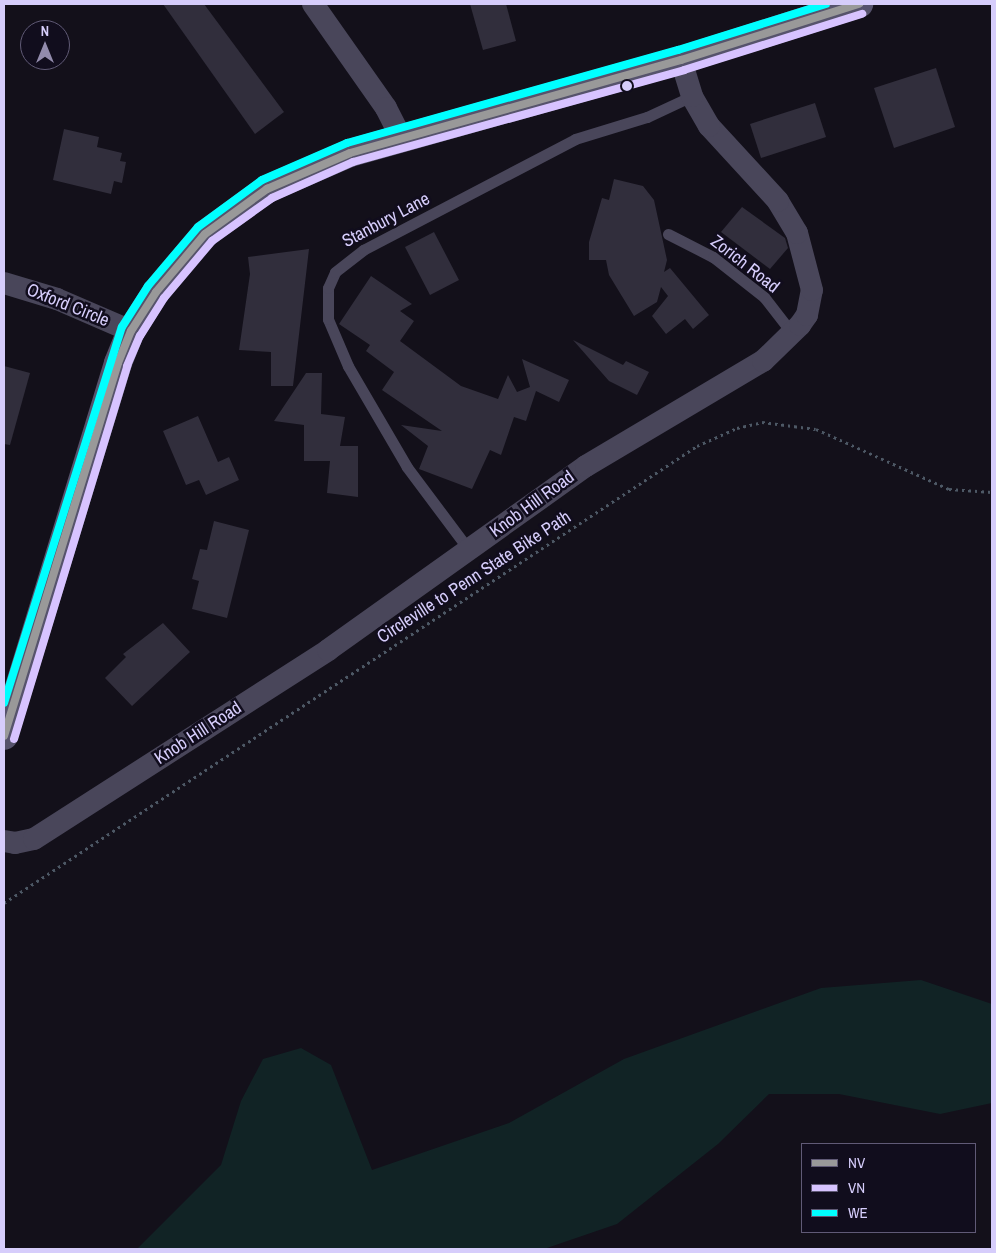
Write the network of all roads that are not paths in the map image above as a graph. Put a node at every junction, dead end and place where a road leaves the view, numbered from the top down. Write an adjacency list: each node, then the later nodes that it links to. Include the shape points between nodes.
1 (313, 4): 5 (street, via 386,108)
2 (859, 4): 3 (street)
3 (681, 60): 4 (street, Knob Hill Road); 5 (street)
4 (692, 96): 9 (street, Knob Hill Road, via 709,126 773,195 797,233 812,290 807,315); 10 (lane, Stanbury Lane, via 647,117 575,139 363,250 335,272 328,288 328,319 348,366 407,467)
5 (401, 138): 8 (street, via 309,168 234,210 180,261)
6 (668, 234): 9 (lane, Zorich Road, via 713,258 764,297)
7 (4, 283): 8 (street, Oxford Circle, via 57,299)
8 (131, 331): 11 (street, via 78,483)
9 (792, 333): 10 (street, Knob Hill Road, via 762,361 586,466)
10 (469, 550): 12 (street, Knob Hill Road, via 328,650 34,839 15,843)
11 (4, 736)
12 (4, 841)

